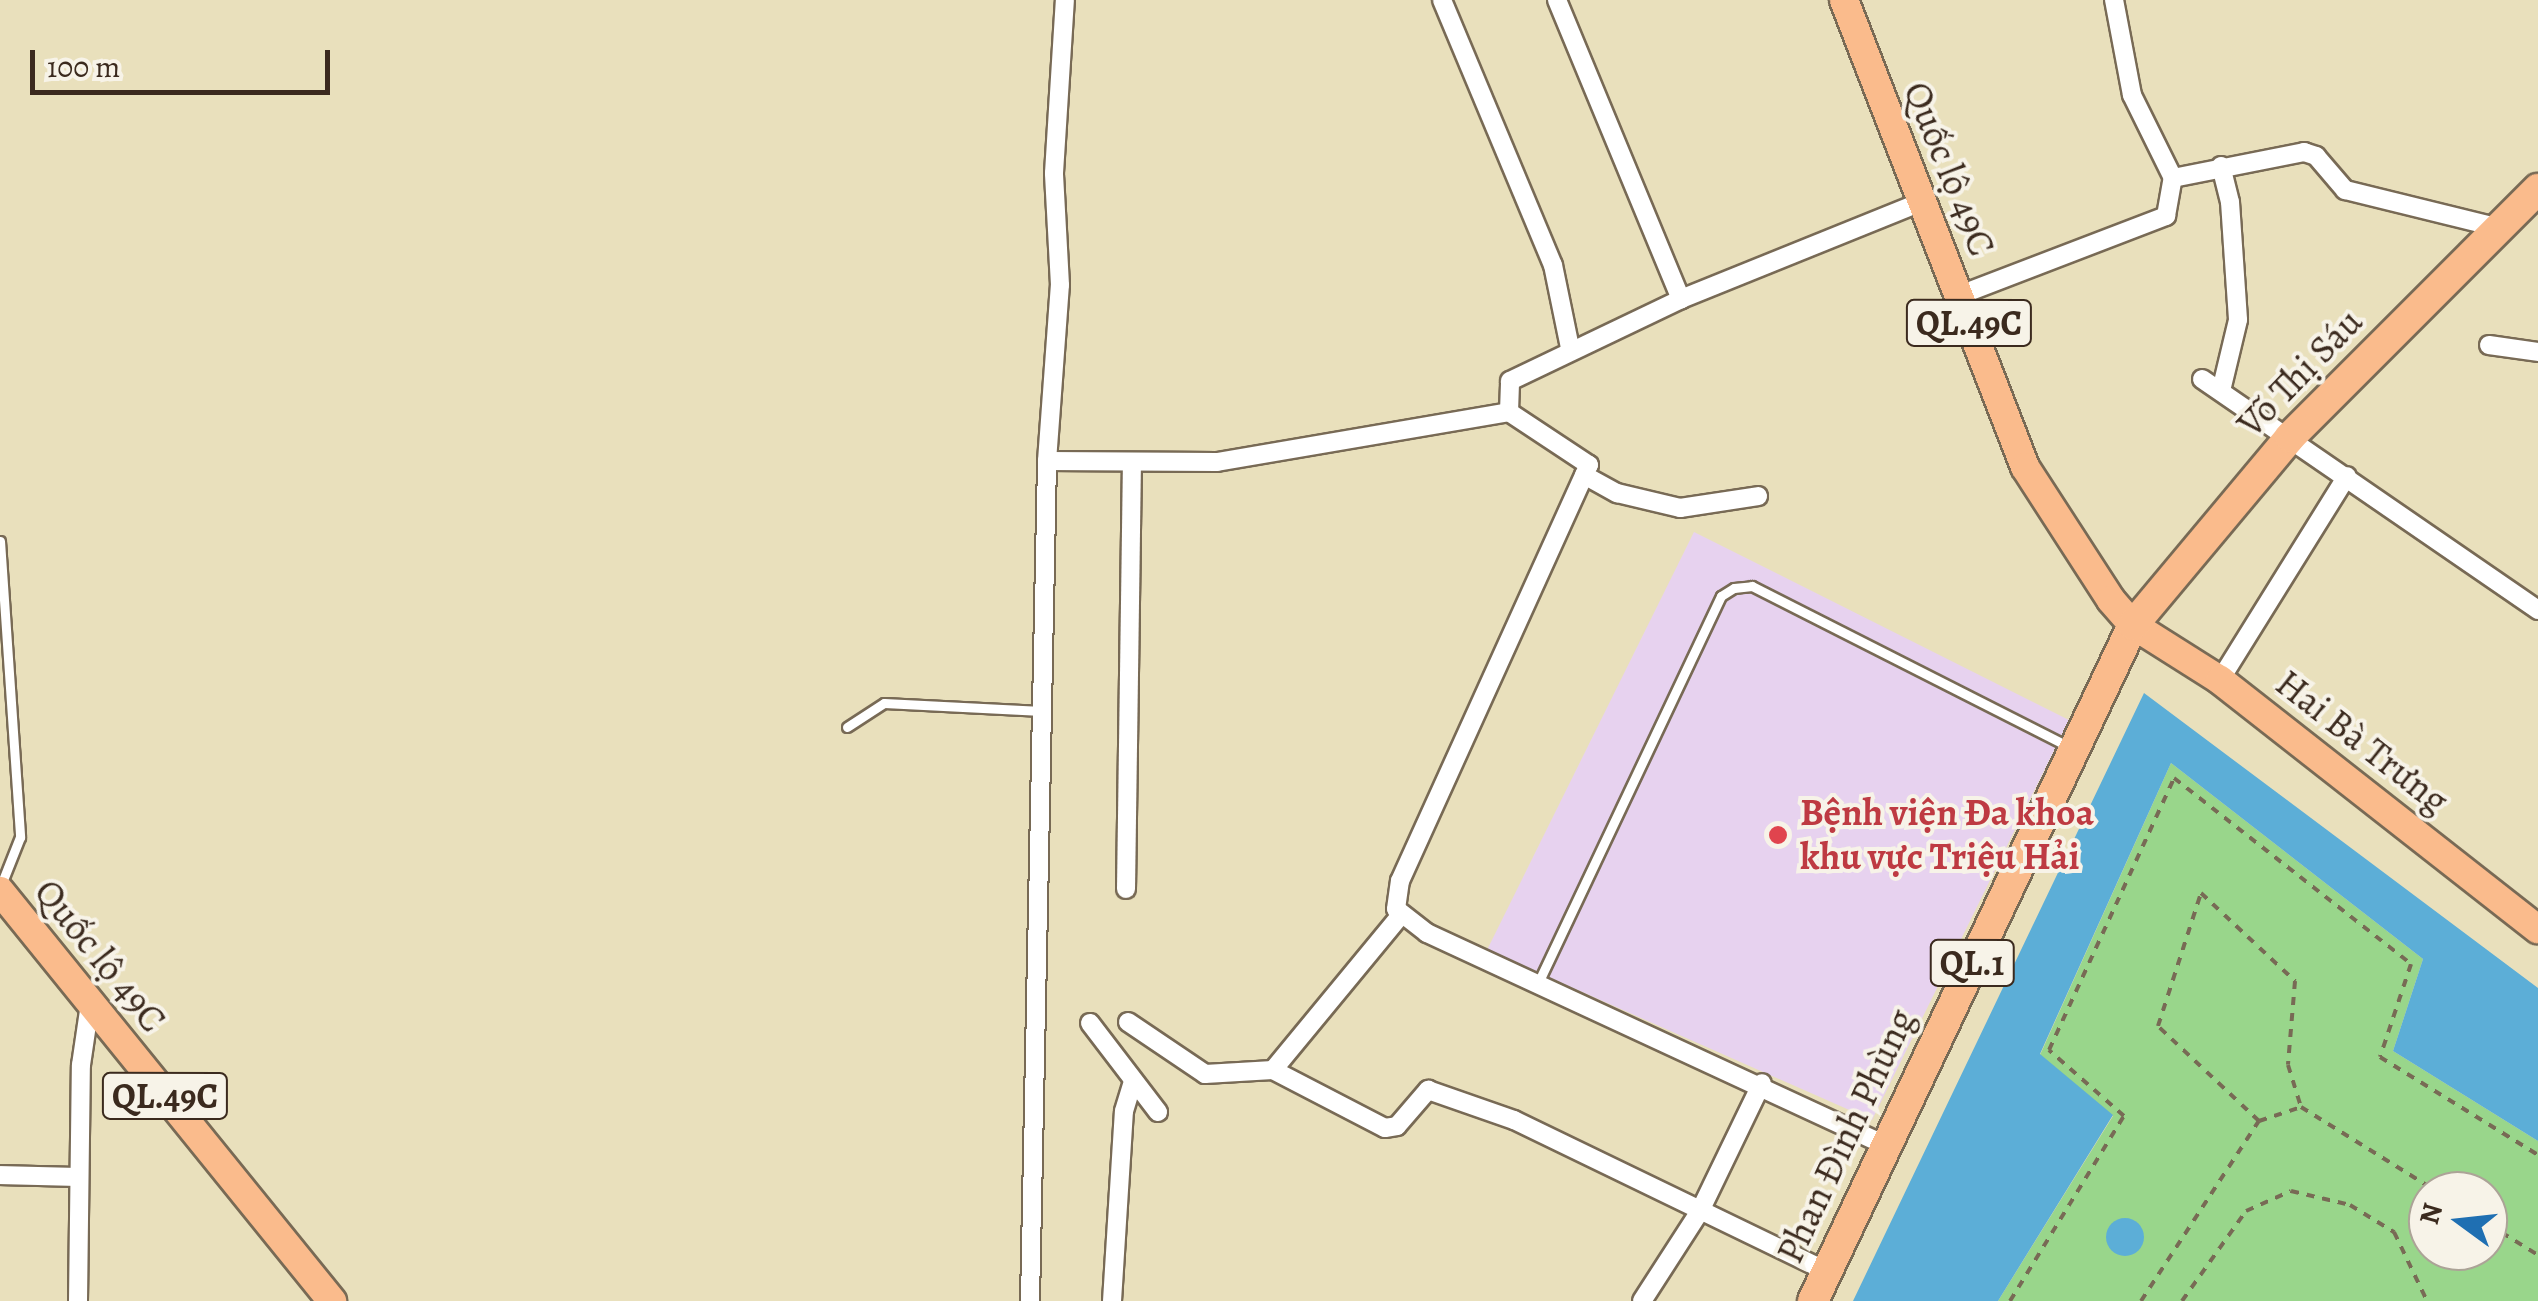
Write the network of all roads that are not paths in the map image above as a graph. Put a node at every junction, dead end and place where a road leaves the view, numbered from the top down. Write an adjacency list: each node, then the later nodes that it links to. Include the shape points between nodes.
1 (1065, 0): 20 (street, via 1054,172 1060,311)
2 (1442, 0): 14 (street, via 1553,265)
3 (1557, 0): 12 (street)
4 (1844, 0): 9 (main road, Quốc lộ 49C / QL.49C)
5 (2114, 0): 7 (street, via 2132,95)
6 (2221, 166): 7 (street); 10 (street, via 2311,152 2344,190); 17 (street, via 2238,320)
7 (2173, 178): 11 (street, via 2171,203 2157,224)
8 (2538, 189): 10 (highway, Võ Thị Sáu / QL.1)
9 (1919, 203): 11 (main road, Quốc lộ 49C / QL.49C); 12 (street)
10 (2517, 220): 19 (highway, Võ Thị Sáu / QL.1)
11 (1960, 295): 27 (main road, Quốc lộ 49C / QL.49C, via 2025,467 2084,564)
12 (1681, 298): 14 (street)
13 (2488, 345): 15 (street)
14 (1570, 348): 18 (street, via 1510,380)
15 (2538, 352)
16 (2202, 378): 17 (street)
17 (2222, 391): 19 (street)
18 (1510, 412): 21 (street, via 1251,458); 22 (street, via 1589,466)
19 (2290, 437): 23 (street); 27 (highway, Võ Thị Sáu / QL.1)
20 (1047, 461): 21 (street); 29 (street)
21 (1132, 464): 33 (street)
22 (1584, 475): 24 (street, via 1617,493 1680,508); 34 (street, via 1400,880)
23 (2347, 476): 26 (street); 28 (street)
24 (1758, 496)
25 (0, 541): 32 (lane, via 20,838)
26 (2538, 610)
27 (2132, 625): 28 (main road, Hai Bà Trưng / QL.49C); 31 (highway, Phan Đình Phùng / QL.1)
28 (2220, 680): 35 (main road, Hai Bà Trưng / QL.49C)
29 (1045, 712): 30 (lane, via 884,703); 51 (street)
30 (846, 726)
31 (2074, 749): 36 (lane, via 1752,586 1734,588 1721,596); 44 (highway, Phan Đình Phùng / QL.1)
32 (0, 889): 37 (main road, Quốc lộ 49C / QL.49C)
33 (1126, 889)
34 (1400, 916): 36 (street); 40 (street)
35 (2538, 929)
36 (1538, 983): 41 (street)
37 (90, 1004): 46 (street, via 81,1065); 50 (main road, Quốc lộ 49C / QL.49C)
38 (1128, 1022): 40 (street, via 1212,1076)
39 (1090, 1023): 42 (street)
40 (1273, 1070): 47 (street, via 1389,1129 1428,1090 1514,1120)
41 (1762, 1083): 44 (street); 47 (street)
42 (1132, 1084): 43 (street); 52 (street, via 1124,1110)
43 (1158, 1112)
44 (1885, 1145): 48 (highway, Phan Đình Phùng / QL.1)
45 (0, 1175): 46 (street)
46 (79, 1176): 49 (street)
47 (1700, 1210): 48 (street); 53 (street)
48 (1826, 1271): 54 (highway, Phan Đình Phùng / QL.1)
49 (78, 1301)
50 (332, 1301)
51 (1030, 1301)
52 (1112, 1301)
53 (1642, 1301)
54 (1813, 1301)

